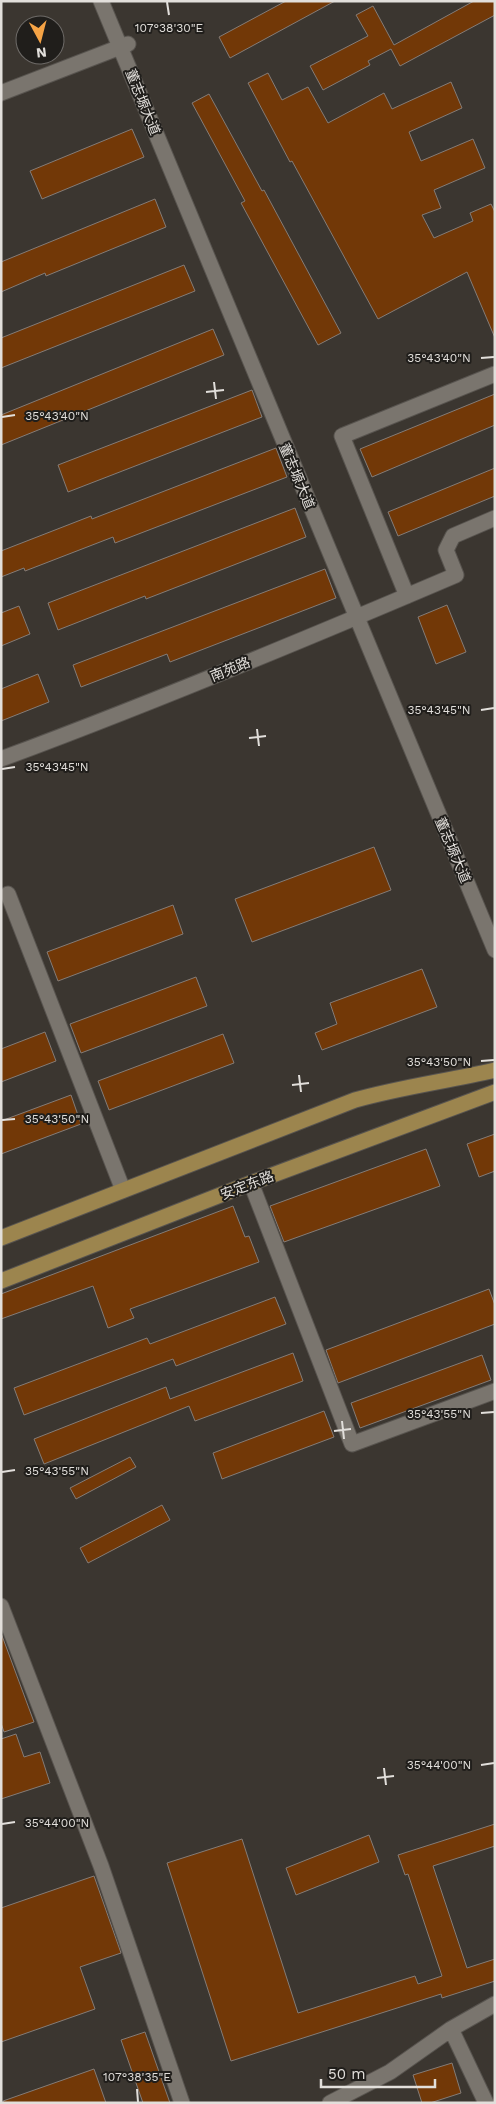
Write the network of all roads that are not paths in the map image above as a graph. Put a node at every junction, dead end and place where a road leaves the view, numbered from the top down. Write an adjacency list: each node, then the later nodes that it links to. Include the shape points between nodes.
1 (102, 1): 3 (street, 董志塬大道)
2 (111, 1): 3 (street, 董志塬大道)
3 (124, 46): 4 (street); 8 (street, 董志塬大道)
4 (1, 93)
5 (494, 374): 7 (street, via 342,436)
6 (495, 518): 7 (street, 南苑路, via 453,536 446,550 455,571)
7 (406, 592): 8 (street, 南苑路)
8 (359, 612): 9 (street, 南苑路); 10 (street, 南苑路); 12 (street, 董志塬大道); 13 (street, 董志塬大道)
9 (1, 751)
10 (1, 759)
11 (8, 894): 17 (street)
12 (495, 929)
13 (495, 950)
14 (495, 1070): 17 (main road, via 413,1085 355,1100)
15 (495, 1092): 16 (main road, 安定东路)
16 (251, 1183): 19 (main road, 安定东路); 20 (street, via 352,1444)
17 (123, 1190): 18 (main road)
18 (1, 1238)
19 (1, 1281)
20 (495, 1391)
21 (1, 1606): 24 (street, via 101,1866)
22 (495, 2004): 23 (street)
23 (451, 2029): 25 (street, via 390,2072); 26 (street)
24 (182, 2103)
25 (330, 2103)
26 (486, 2103)

